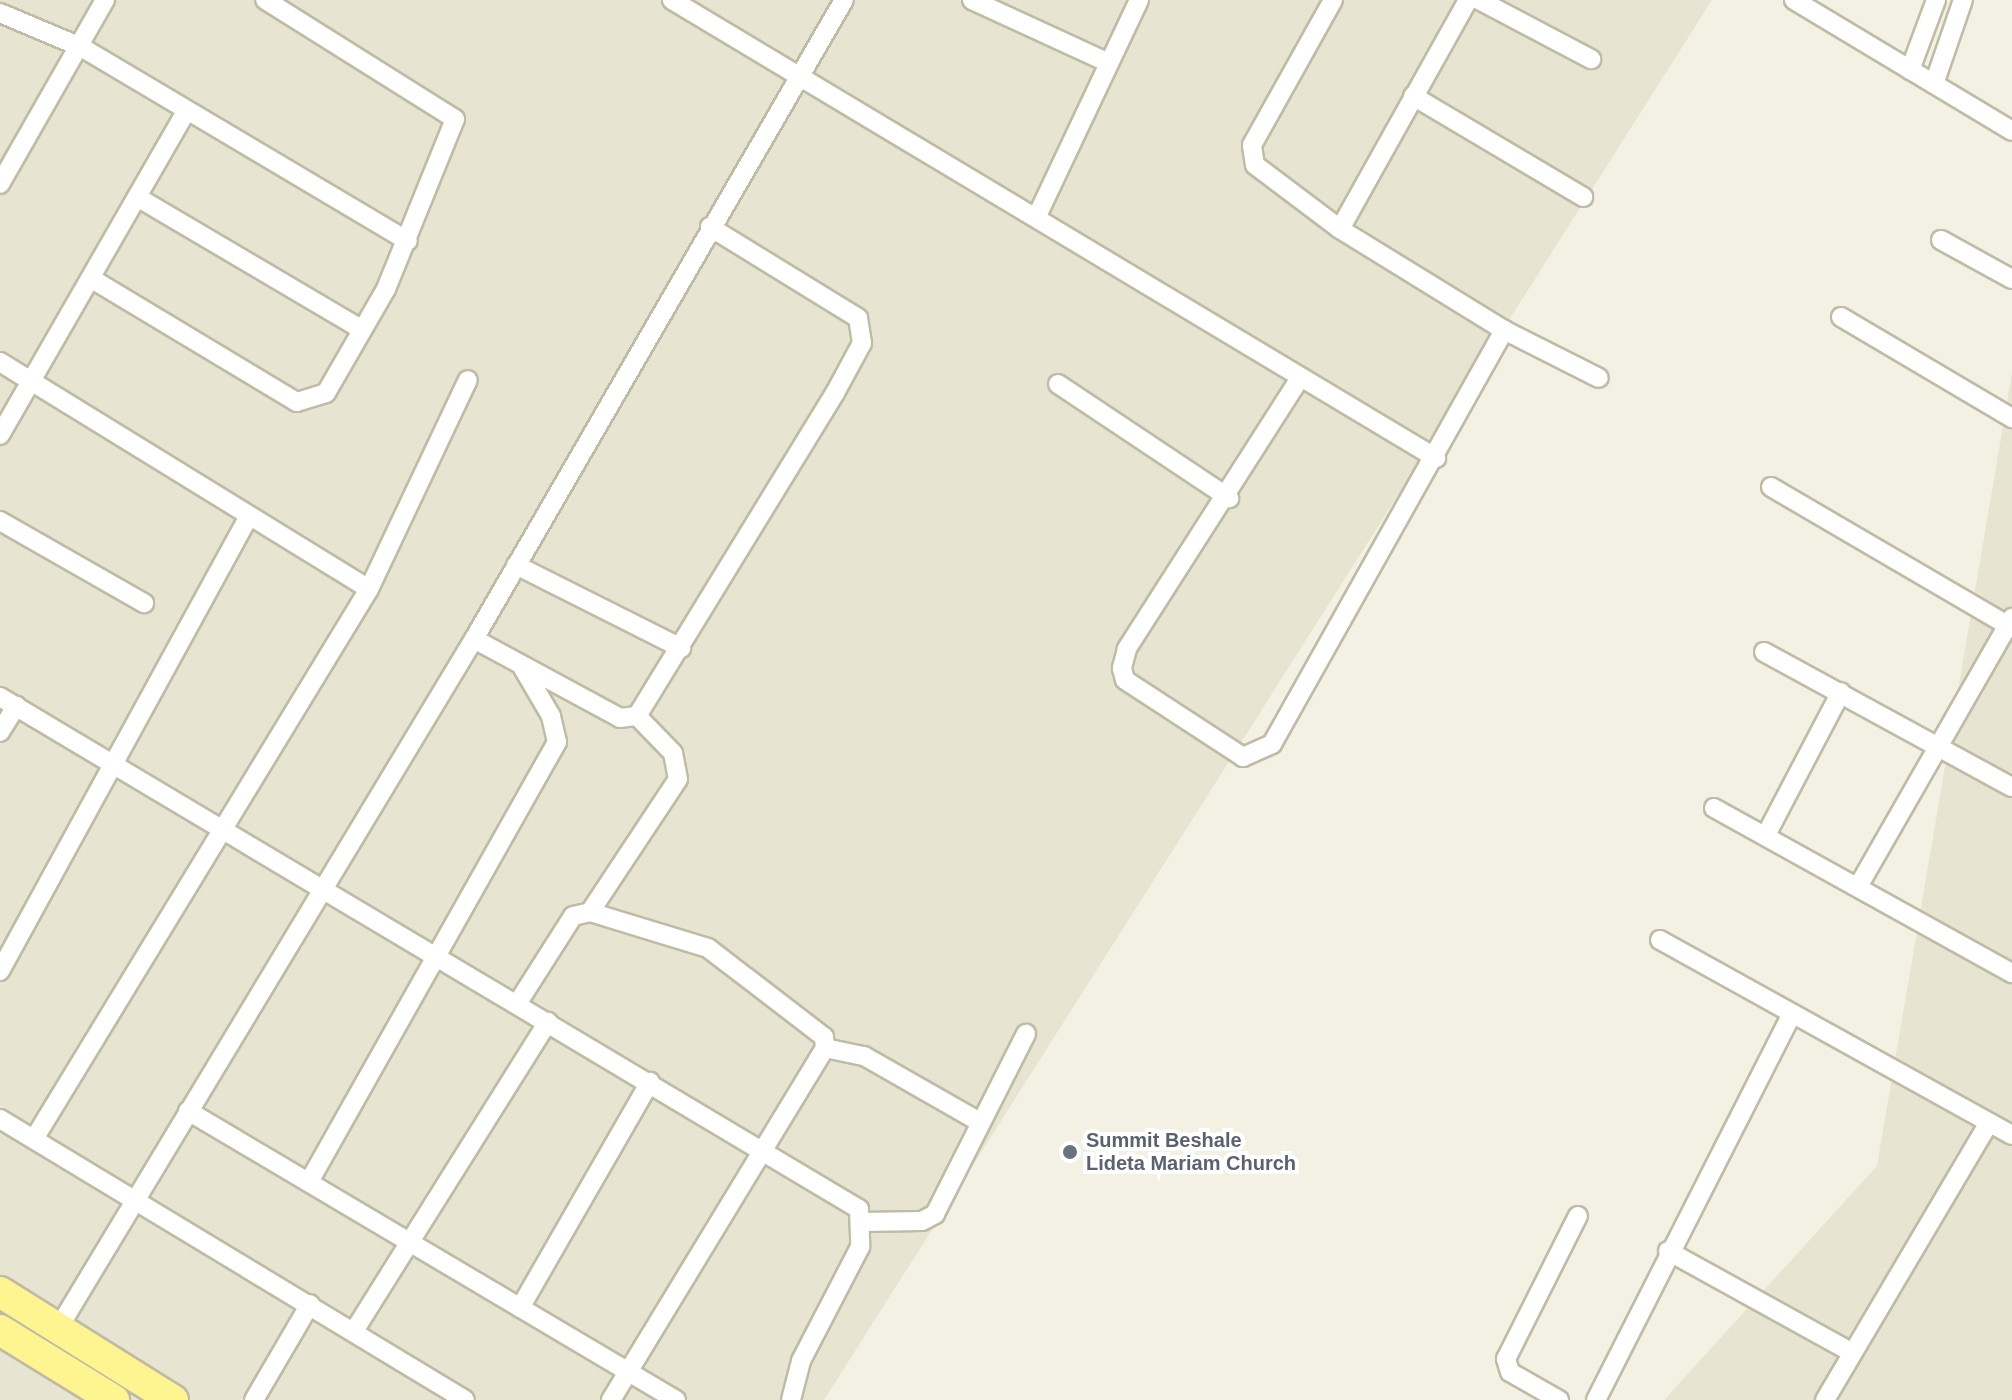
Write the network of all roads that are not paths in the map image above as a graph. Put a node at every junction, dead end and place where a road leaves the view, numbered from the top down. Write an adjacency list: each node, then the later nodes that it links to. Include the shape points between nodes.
1 (105, 0): 14 (street)
2 (265, 0): 30 (street, via 455,119)
3 (672, 0): 18 (street)
4 (844, 0): 18 (street)
5 (972, 0): 16 (street)
6 (1139, 0): 16 (street)
7 (1333, 0): 28 (street, via 1251,157)
8 (1468, 0): 20 (street)
9 (1479, 0): 15 (street)
10 (1794, 0): 17 (street)
11 (1936, 0): 17 (street)
12 (1963, 0): 19 (street)
13 (0, 13): 14 (street)
14 (81, 47): 21 (street); 23 (street)
15 (1591, 59)
16 (1109, 63): 26 (street)
17 (1910, 70): 19 (street)
18 (798, 76): 26 (street); 27 (street)
19 (1934, 84): 22 (street)
20 (1413, 96): 25 (street); 28 (street)
21 (186, 111): 24 (street); 30 (street)
22 (2012, 131)
23 (0, 184)
24 (137, 197): 31 (street); 34 (street)
25 (1583, 197)
26 (1037, 216): 37 (street)
27 (710, 227): 49 (street); 54 (street, via 847,306 864,331 835,393)
28 (1340, 229): 35 (street)
29 (1941, 240): 32 (street)
30 (408, 241): 34 (street)
31 (92, 279): 34 (street, via 297,402 326,393); 40 (street)
32 (2012, 279)
33 (1841, 317): 42 (street)
34 (361, 329)
35 (1504, 330): 38 (street); 44 (street)
36 (0, 362): 40 (street)
37 (1300, 378): 44 (street); 46 (street)
38 (1599, 378)
39 (468, 380): 50 (street)
40 (32, 381): 43 (street); 47 (street)
41 (1058, 384): 46 (street)
42 (2012, 418)
43 (0, 435)
44 (1436, 458): 46 (street, via 1272,744 1243,757 1125,680 1122,668 1127,649)
45 (1771, 487): 52 (street)
46 (1229, 498)
47 (249, 516): 50 (street); 62 (street)
48 (0, 521): 51 (street)
49 (516, 565): 53 (street); 54 (street)
50 (369, 589): 65 (street)
51 (144, 603)
52 (2011, 624): 61 (street)
53 (474, 639): 56 (street); 68 (street)
54 (681, 648): 59 (street)
55 (1764, 652): 57 (street)
56 (522, 667): 59 (street, via 620,718); 71 (street, via 551,716 557,742)
57 (1841, 692): 61 (street); 66 (street)
58 (8, 702): 60 (street); 62 (street)
59 (637, 716): 69 (street, via 673,753 678,779)
60 (0, 732)
61 (1941, 746): 63 (street); 67 (street)
62 (116, 767): 65 (street); 72 (street)
63 (2012, 787)
64 (1714, 808): 66 (street)
65 (218, 828): 68 (street); 85 (street)
66 (1767, 833): 67 (street)
67 (1859, 885): 73 (street)
68 (320, 889): 71 (street); 80 (street)
69 (590, 912): 74 (street, via 573,916); 78 (street, via 708,948 764,997 815,1025)
70 (1660, 940): 75 (street)
71 (434, 956): 74 (street); 87 (street)
72 (0, 971)
73 (2012, 973)
74 (517, 1004): 76 (street)
75 (1791, 1016): 83 (street); 92 (street)
76 (548, 1022): 79 (street); 91 (street)
77 (1026, 1034): 82 (street)
78 (825, 1048): 82 (street, via 864,1056); 86 (street)
79 (650, 1082): 86 (street); 95 (street)
80 (188, 1111): 87 (street); 88 (street)
81 (0, 1119): 85 (street)
82 (978, 1121): 90 (street, via 935,1214 922,1221)
83 (1988, 1124): 84 (street); 99 (street)
84 (2012, 1135)
85 (34, 1139): 88 (street)
86 (766, 1149): 90 (street, via 853,1204); 100 (street)
87 (310, 1180): 91 (street)
88 (134, 1201): 94 (street); 96 (street)
89 (1578, 1216): 108 (street, via 1506,1359 1510,1372)
90 (863, 1222): 107 (street, via 860,1247 801,1361)
91 (410, 1244): 95 (street); 98 (street)
92 (1668, 1251): 99 (street); 109 (street)
93 (0, 1292): 96 (main road)
94 (310, 1304): 98 (street); 103 (street)
95 (520, 1308): 100 (street)
96 (59, 1327): 102 (main road)
97 (0, 1330): 101 (main road)
98 (354, 1331): 104 (street)
99 (1851, 1352): 110 (street)
100 (628, 1372): 105 (street); 106 (street)
101 (114, 1400)
102 (173, 1400)
103 (254, 1400)
104 (465, 1400)
105 (611, 1400)
106 (676, 1400)
107 (791, 1400)
108 (1559, 1400)
109 (1596, 1400)
110 (1825, 1400)

